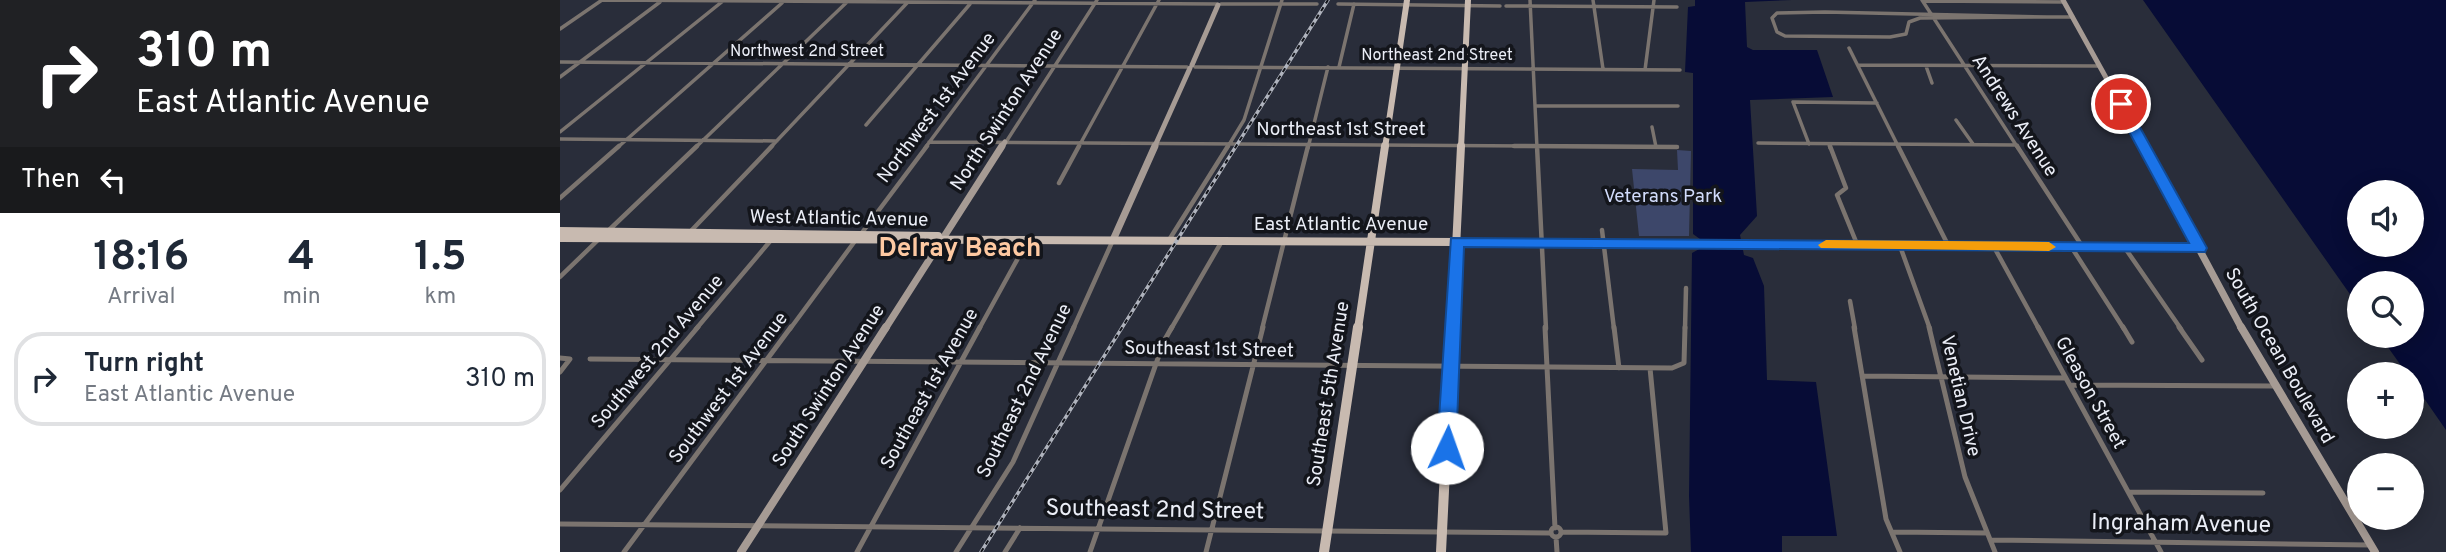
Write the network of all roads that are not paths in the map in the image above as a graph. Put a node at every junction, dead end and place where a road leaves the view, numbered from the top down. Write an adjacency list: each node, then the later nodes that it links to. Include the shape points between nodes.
1 (602, 0): 2 (street); 34 (street)
2 (662, 0): 5 (street); 37 (street)
3 (1593, 0): 27 (street)
4 (1654, 0): 28 (street)
5 (723, 1): 6 (street); 38 (street)
6 (784, 1): 7 (street); 39 (street)
7 (848, 1): 8 (street); 40 (street)
8 (910, 1): 9 (street); 41 (street)
9 (972, 1): 14 (street); 42 (street)
10 (1923, 1): 11 (street); 31 (street, Andrews Avenue)
11 (1968, 1): 12 (street)
12 (2011, 1): 13 (street)
13 (2064, 1): 32 (main road, South Ocean Boulevard)
14 (1034, 2): 15 (street); 43 (street, Northwest 1st Avenue)
15 (1096, 2): 16 (street); 45 (street, North Swinton Avenue)
16 (1158, 2): 18 (street); 46 (street)
17 (1282, 2): 18 (street); 22 (street); 51 (street)
18 (1219, 3): 50 (main road)
19 (1407, 3): 20 (street); 24 (street); 54 (main road, Southeast 5th Avenue)
20 (1468, 3): 25 (street); 55 (main road)
21 (1530, 3): 26 (street); 27 (street); 56 (street)
22 (1317, 4)
23 (1338, 4): 24 (street)
24 (1354, 5): 53 (street)
25 (1500, 6)
26 (1506, 6)
27 (1594, 6): 28 (street); 57 (street)
28 (1651, 6): 29 (street); 58 (street)
29 (1677, 7)
30 (1899, 15): 31 (street); 33 (street); 33 (street, via 1801,12 1775,14 1773,19 1777,32 1789,36 1903,36)
31 (1933, 17): 32 (street); 33 (street); 48 (street, Andrews Avenue)
32 (2073, 17): 49 (main road, South Ocean Boulevard)
33 (1909, 22)
34 (560, 29)
35 (1850, 48): 44 (street)
36 (560, 62): 37 (street, Northwest 2nd Street)
37 (578, 63): 38 (street, Northwest 2nd Street); 60 (street)
38 (645, 63): 39 (street, Northwest 2nd Street); 68 (street)
39 (713, 64): 40 (street, Northwest 2nd Street); 70 (street)
40 (782, 64): 41 (street, Northwest 2nd Street); 71 (street)
41 (850, 65): 42 (street, Northwest 2nd Street); 72 (street)
42 (918, 65): 43 (street, Northwest 2nd Street); 66 (street)
43 (986, 65): 45 (street, Northwest 2nd Street); 73 (street, Northwest 1st Avenue)
44 (1858, 65): 47 (street); 62 (street)
45 (1055, 66): 46 (street, Northeast 2nd Street); 74 (street, North Swinton Avenue)
46 (1122, 66): 50 (street, Northeast 2nd Street); 75 (street)
47 (1926, 66): 48 (street); 61 (street)
48 (1965, 66): 49 (street); 86 (street, Andrews Avenue)
49 (2099, 66): 120 (main road, South Ocean Boulevard)
50 (1191, 67): 51 (street, Northeast 2nd Street); 76 (main road)
51 (1259, 67): 52 (street, Northeast 2nd Street); 78 (street, via 1244,120)
52 (1328, 67): 53 (street, Northeast 2nd Street); 83 (street)
53 (1339, 68): 54 (street, Northeast 2nd Street)
54 (1396, 68): 55 (street, Northeast 2nd Street); 79 (main road, Southeast 5th Avenue)
55 (1466, 68): 56 (street, Northeast 2nd Street); 84 (main road)
56 (1534, 69): 57 (street, Northeast 2nd Street); 63 (street)
57 (1603, 69): 58 (street, Northeast 2nd Street)
58 (1645, 70): 59 (street, Northeast 2nd Street)
59 (1680, 70)
60 (560, 76)
61 (1932, 83)
62 (1877, 103): 80 (street, via 1793,102); 82 (street)
63 (1535, 106): 64 (street); 87 (street)
64 (1678, 106)
65 (1956, 120): 85 (street)
66 (866, 125)
67 (1652, 127): 88 (street)
68 (560, 132)
69 (560, 139): 70 (street)
70 (629, 140): 71 (street); 91 (street)
71 (702, 140): 72 (street); 94 (street)
72 (778, 141): 96 (street)
73 (929, 142): 74 (street, Northeast 1st Street); 98 (street, Northwest 1st Avenue)
74 (1005, 142): 75 (street, Northeast 1st Street); 99 (main road, North Swinton Avenue)
75 (1081, 143): 76 (street, Northeast 1st Street); 90 (street)
76 (1157, 143): 78 (street, Northeast 1st Street); 105 (main road)
77 (1758, 143): 80 (street)
78 (1229, 144): 83 (street, Northeast 1st Street); 106 (street)
79 (1385, 144): 83 (street, Northeast 1st Street); 84 (street, Northeast 1st Street); 109 (main road, Southeast 5th Avenue)
80 (1809, 144): 81 (street)
81 (1829, 144): 82 (street); 113 (street, via 1846,188 1837,195)
82 (1898, 144): 85 (street); 115 (street)
83 (1309, 145): 108 (street)
84 (1462, 145): 87 (street, Northeast 1st Street); 110 (main road)
85 (1974, 145): 86 (street)
86 (2017, 145): 118 (street, Andrews Avenue)
87 (1537, 146): 88 (street, Northeast 1st Street); 111 (street)
88 (1656, 147): 89 (street, Northeast 1st Street)
89 (1677, 148)
90 (1059, 183)
91 (560, 198)
92 (1602, 230): 112 (street)
93 (560, 231): 94 (main road, West Atlantic Avenue)
94 (607, 231): 95 (main road, West Atlantic Avenue); 101 (main road)
95 (633, 232): 96 (main road, West Atlantic Avenue); 102 (main road)
96 (690, 232): 97 (main road, West Atlantic Avenue); 103 (street)
97 (774, 236): 98 (main road, West Atlantic Avenue); 98 (main road, West Atlantic Avenue); 103 (main road, West Atlantic Avenue); 127 (street, Southwest 2nd Avenue)
98 (858, 237): 99 (main road, West Atlantic Avenue); 99 (main road, West Atlantic Avenue); 129 (street, Southwest 1st Avenue)
99 (944, 237): 104 (main road, East Atlantic Avenue); 130 (main road, South Swinton Avenue)
100 (560, 238): 101 (main road, West Atlantic Avenue)
101 (576, 238): 102 (main road, West Atlantic Avenue)
102 (600, 239): 103 (main road, West Atlantic Avenue); 121 (street)
103 (684, 239)
104 (1028, 239): 105 (main road, East Atlantic Avenue); 131 (street, Southeast 1st Avenue)
105 (1113, 240): 106 (main road, East Atlantic Avenue); 132 (street, Southeast 2nd Avenue)
106 (1169, 240): 107 (main road, East Atlantic Avenue)
107 (1222, 240): 108 (main road, East Atlantic Avenue); 133 (street)
108 (1284, 241): 109 (main road, East Atlantic Avenue); 134 (street)
109 (1370, 241): 110 (main road, East Atlantic Avenue); 135 (main road, Southeast 5th Avenue)
110 (1457, 242): 111 (main road, East Atlantic Avenue); 136 (main road)
111 (1542, 243): 112 (main road, East Atlantic Avenue); 137 (street)
112 (1604, 243): 113 (main road, East Atlantic Avenue); 138 (street)
113 (1857, 245): 114 (main road, East Atlantic Avenue)
114 (1900, 245): 115 (main road, East Atlantic Avenue); 142 (street, Venetian Drive, via 1923,302)
115 (1949, 246): 116 (main road, East Atlantic Avenue)
116 (1994, 246): 117 (main road, East Atlantic Avenue); 143 (street, Gleason Street)
117 (2072, 247): 118 (main road, East Atlantic Avenue); 124 (street)
118 (2083, 247): 119 (main road, East Atlantic Avenue)
119 (2125, 247): 120 (main road, East Atlantic Avenue); 128 (street)
120 (2199, 248): 145 (main road, South Ocean Boulevard)
121 (560, 277)
122 (1686, 288): 139 (street, Southeast 1st Street, via 1684,363)
123 (1850, 301): 141 (street)
124 (2132, 342)
125 (560, 358): 140 (street, via 570,359)
126 (590, 359): 127 (street, Southeast 1st Street)
127 (669, 359): 129 (street, Southeast 1st Street); 146 (street, Southwest 2nd Avenue)
128 (2203, 359)
129 (766, 360): 130 (street, Southeast 1st Street); 149 (street, Southwest 1st Avenue)
130 (864, 361): 131 (street, Southeast 1st Street); 151 (main road, South Swinton Avenue)
131 (961, 362): 132 (street, Southeast 1st Street); 152 (street, Southeast 1st Avenue)
132 (1058, 362): 133 (street, Southeast 1st Street); 153 (street, Southeast 2nd Avenue, via 1013,462)
133 (1156, 363): 134 (street, Southeast 1st Street); 155 (street)
134 (1253, 364): 135 (street, Southeast 1st Street); 156 (street)
135 (1352, 365): 136 (street, Southeast 1st Street); 157 (main road, Southeast 5th Avenue)
136 (1450, 366): 137 (street, Southeast 1st Street); 158 (main road)
137 (1548, 367): 138 (street, Southeast 1st Street); 160 (street)
138 (1619, 368): 139 (street, Southeast 1st Street)
139 (1650, 368): 160 (street, Southeast 2nd Street, via 1666,533)
140 (560, 372)
141 (1861, 376): 142 (street); 159 (street, via 1886,519)
142 (1942, 377): 143 (street); 161 (street, Venetian Drive, via 1965,477)
143 (2066, 378): 144 (street, Gleason Street)
144 (2070, 385): 145 (street); 147 (street, Gleason Street)
145 (2276, 386): 164 (main road, South Ocean Boulevard)
146 (560, 490)
147 (2128, 492): 148 (street); 163 (street, Gleason Street)
148 (2263, 492)
149 (646, 523): 150 (street, Southeast 2nd Street); 151 (street, Southeast 2nd Street); 165 (street, Southwest 1st Avenue)
150 (560, 524)
151 (759, 524): 152 (street, Southeast 2nd Street); 166 (main road, South Swinton Avenue)
152 (872, 526): 153 (street, Southeast 2nd Street); 167 (street, Southeast 1st Avenue)
153 (973, 526): 154 (street, Southeast 2nd Street); 168 (street, Southeast 2nd Avenue)
154 (1020, 527): 155 (street, Southeast 2nd Street); 169 (street)
155 (1098, 528): 156 (street, Southeast 2nd Street); 170 (street)
156 (1212, 529): 157 (street, Southeast 2nd Street); 171 (street)
157 (1327, 530): 158 (street, Southeast 2nd Street); 172 (main road, Southeast 5th Avenue)
158 (1442, 531): 160 (street, Southeast 2nd Street); 173 (main road)
159 (1893, 531): 161 (street); 175 (street)
160 (1556, 532): 174 (street)
161 (1987, 533): 162 (street, Venetian Drive)
162 (1990, 540): 163 (street, Ingraham Avenue); 176 (street, Venetian Drive)
163 (2156, 542): 164 (street, Ingraham Avenue); 177 (street, Gleason Street)
164 (2373, 549)
165 (624, 552)
166 (741, 552)
167 (857, 552)
168 (957, 552)
169 (1005, 552)
170 (1090, 552)
171 (1206, 552)
172 (1324, 552)
173 (1441, 552)
174 (1557, 552)
175 (1900, 552)
176 (1995, 552)
177 (2161, 552)

